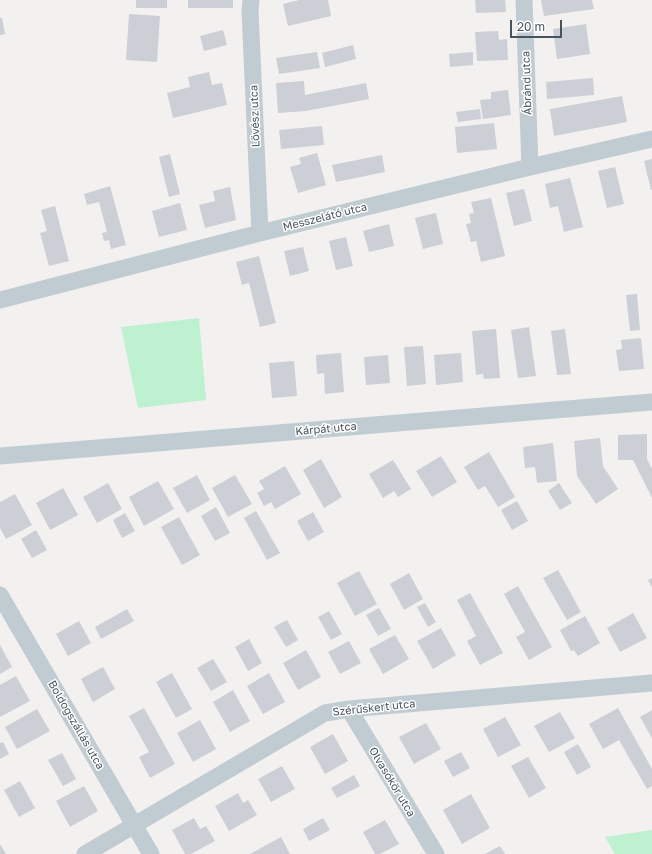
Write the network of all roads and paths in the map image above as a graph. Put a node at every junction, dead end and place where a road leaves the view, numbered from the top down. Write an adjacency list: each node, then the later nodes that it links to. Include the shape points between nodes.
1 (251, 0): 5 (street, Lövész utca)
2 (524, 0): 4 (street, Ábránd utca)
3 (652, 139): 4 (street, Messzelátó utca)
4 (530, 167): 5 (street, Messzelátó utca)
5 (260, 233): 6 (street, Messzelátó utca)
6 (0, 300)
7 (652, 402): 8 (street, Kárpát utca)
8 (0, 456)
9 (0, 595): 12 (street, Boldogszállás utca)
10 (652, 683): 11 (street, Szérűskert utca)
11 (349, 710): 12 (street, Szérűskert utca, via 325,713); 15 (street, Olvasókör utca)
12 (134, 825): 13 (street, Szérűskert utca); 14 (street, Boldogszállás utca)
13 (85, 854)
14 (152, 854)
15 (436, 854)

